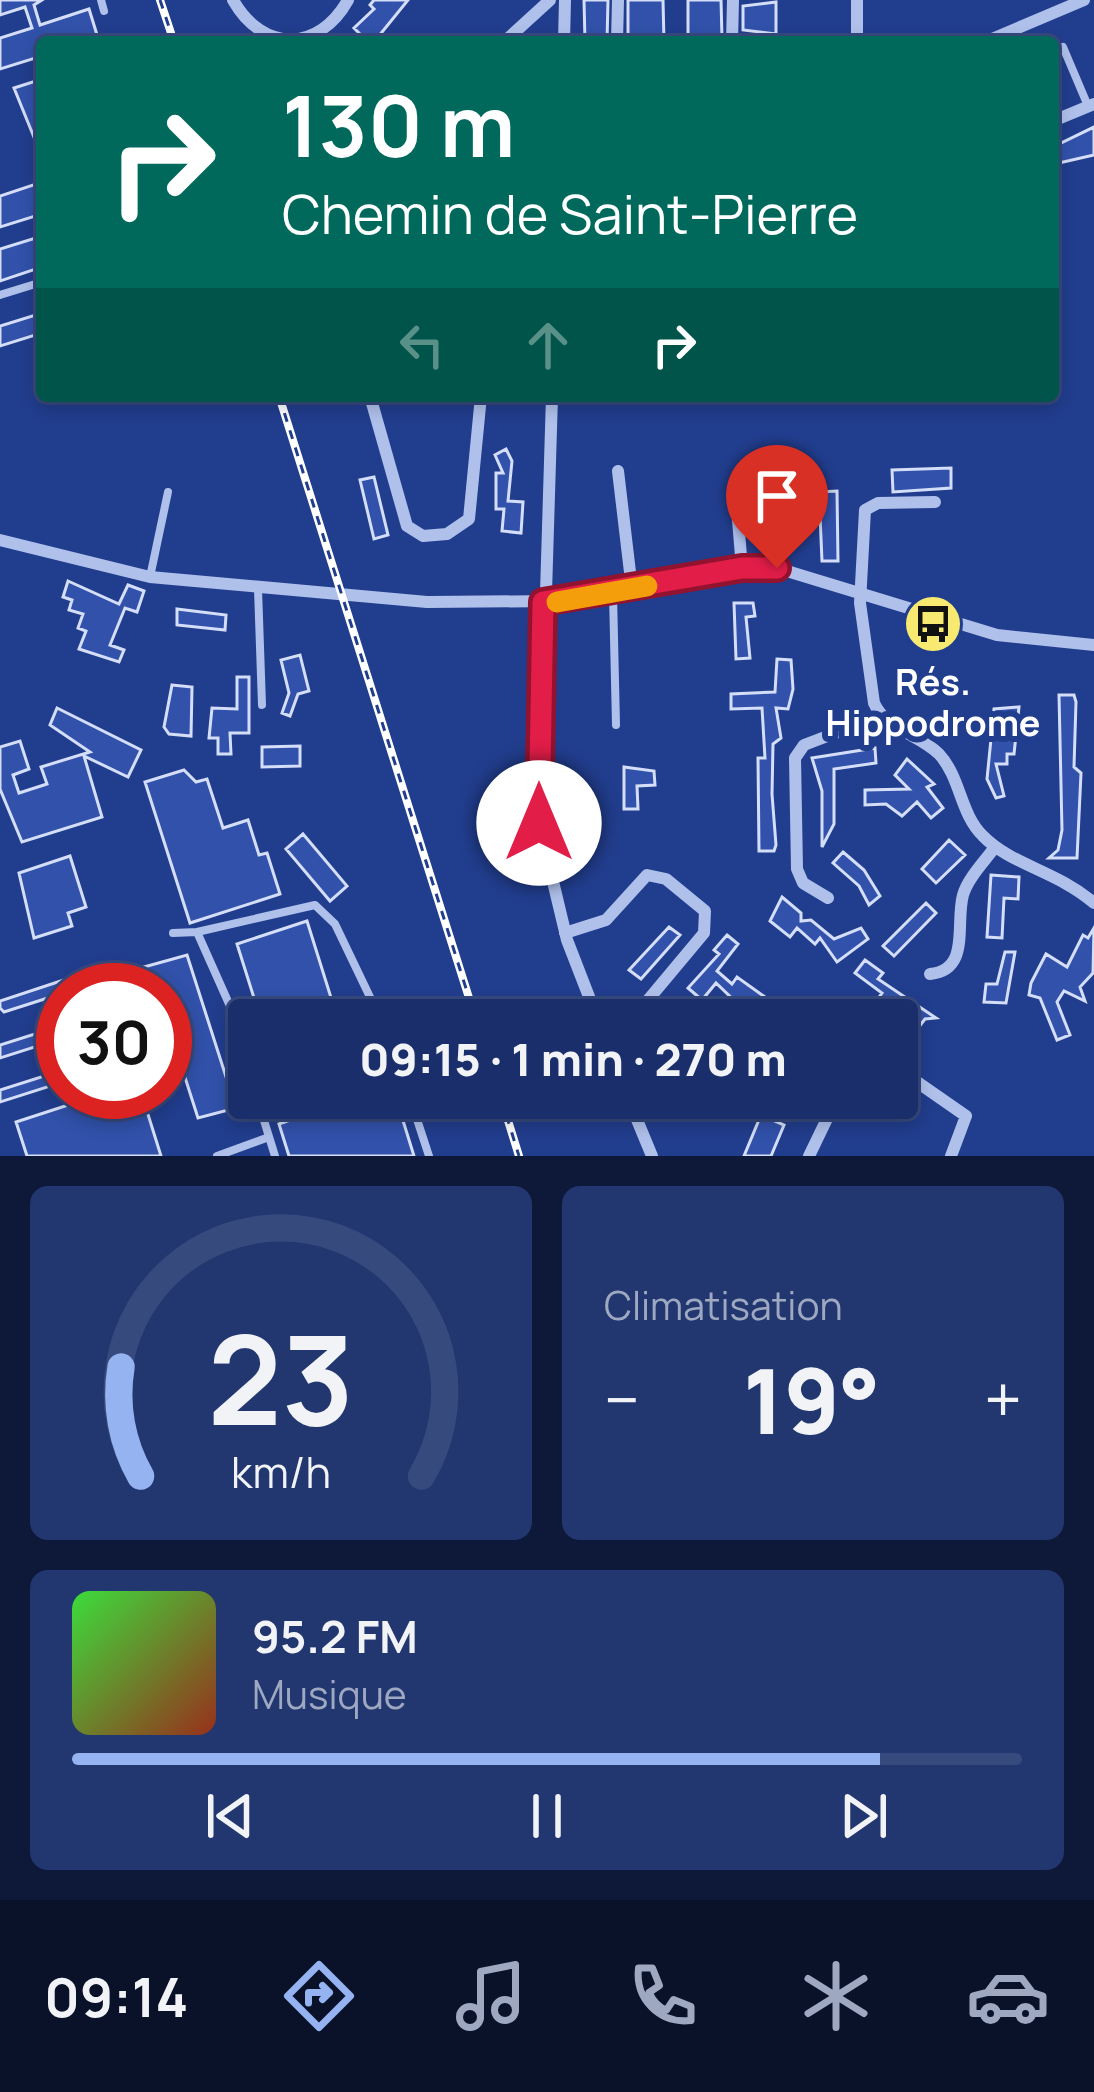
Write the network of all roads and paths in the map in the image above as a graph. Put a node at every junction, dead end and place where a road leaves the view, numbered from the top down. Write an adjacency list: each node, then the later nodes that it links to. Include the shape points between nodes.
1 (101, 0): 10 (lane)
2 (233, 0): 11 (street)
3 (348, 0): 12 (street)
4 (550, 0): 13 (street)
5 (565, 0): 14 (street)
6 (618, 0): 15 (street)
7 (733, 0): 16 (street)
8 (857, 0): 17 (street)
9 (1084, 0): 18 (street)
10 (104, 11)
11 (269, 36)
12 (315, 36)
13 (511, 36)
14 (564, 36)
15 (617, 36)
16 (733, 36)
17 (857, 36)
18 (999, 36)
19 (1063, 47): 20 (lane)
20 (1091, 105): 21 (street)
21 (1059, 119)
22 (36, 284): 23 (lane)
23 (0, 295)
24 (372, 402): 25 (street, via 407,526 423,536 447,534 469,519)
25 (480, 402)
26 (552, 402): 38 (street)
27 (618, 471): 35 (street)
28 (168, 492): 33 (lane)
29 (935, 502): 37 (street, via 868,506)
30 (737, 508): 32 (street)
31 (0, 540): 33 (street)
32 (742, 568): 35 (street); 37 (street, via 777,568)
33 (150, 577): 34 (street)
34 (259, 589): 38 (street); 40 (lane)
35 (632, 590): 36 (street)
36 (613, 594): 38 (street); 42 (lane)
37 (863, 594): 39 (street, via 997,635); 41 (street)
38 (543, 602): 48 (street, via 539,823)
39 (1094, 645)
40 (262, 705)
41 (880, 716): 43 (street, via 938,754 971,821); 44 (street, via 804,745 795,758 796,869 803,884)
42 (616, 725)
43 (995, 847): 45 (street, via 1051,871); 49 (street, via 963,896 954,962)
44 (828, 898)
45 (1094, 903)
46 (196, 932): 47 (lane); 50 (lane, via 315,905 335,924); 53 (lane)
47 (172, 933)
48 (565, 933): 51 (street); 52 (street, via 606,920 647,874 666,879 705,911 704,933)
49 (929, 974)
50 (371, 999)
51 (590, 999)
52 (649, 999)
53 (228, 1002)
54 (918, 1082): 65 (street, via 966,1116)
55 (263, 1119): 59 (lane)
56 (417, 1119): 62 (lane)
57 (637, 1119): 63 (street)
58 (827, 1119): 64 (street)
59 (269, 1137): 60 (lane); 61 (lane)
60 (217, 1156)
61 (275, 1156)
62 (429, 1156)
63 (652, 1156)
64 (809, 1156)
65 (951, 1156)

